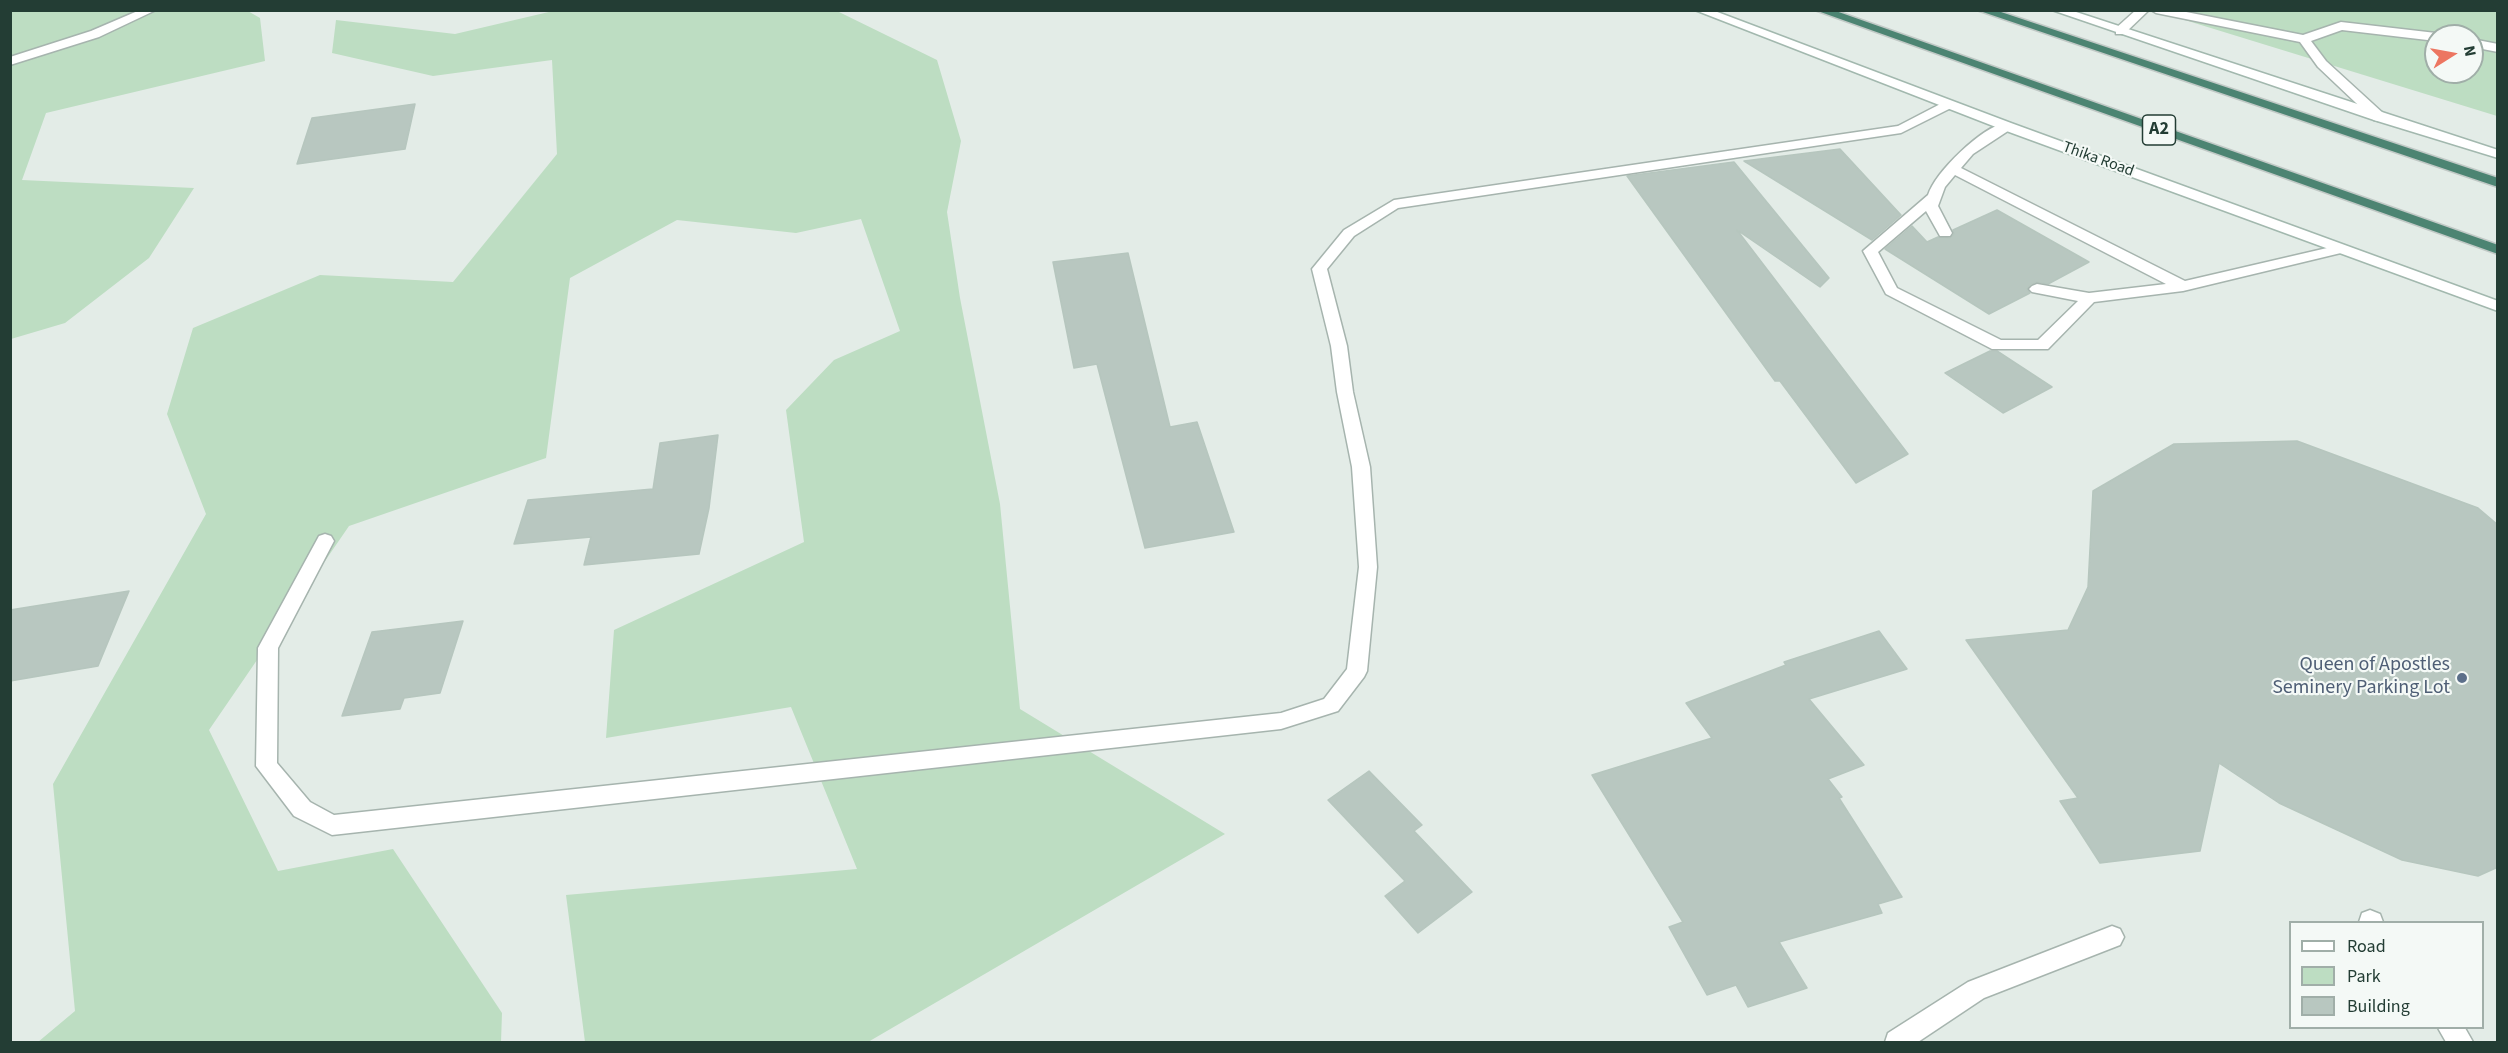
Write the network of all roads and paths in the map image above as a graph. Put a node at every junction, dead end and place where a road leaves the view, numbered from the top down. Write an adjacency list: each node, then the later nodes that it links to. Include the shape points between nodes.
1 (151, 10): 11 (main road, via 95,34)
2 (1700, 10): 12 (main road, Thika Road)
3 (1820, 10): 21 (highway, A2)
4 (1982, 10): 17 (highway)
5 (2057, 10): 8 (main road)
6 (2144, 10): 8 (main road)
7 (2156, 10): 10 (main road)
8 (2120, 31): 13 (main road)
9 (2424, 36): 10 (main road, via 2341,26)
10 (2304, 39): 13 (main road, via 2322,64)
11 (10, 61)
12 (1948, 104): 14 (main road, Thika Road); 26 (main road, via 1900,129 1394,204 1350,233 1319,269 1339,346 1361,467 1368,567 1357,671 1331,705 1281,721 332,825 302,809 266,766 267,648)
13 (2379, 117): 15 (main road)
14 (2006, 126): 16 (main road, via 1968,151); 20 (main road, Thika Road)
15 (2498, 154)
16 (1953, 169): 18 (main road, via 1938,186); 22 (main road)
17 (2498, 183)
18 (1935, 196): 19 (main road, via 1931,206); 24 (main road, via 1870,251 1891,291 1998,345 2042,345)
19 (1945, 233)
20 (2340, 249): 22 (main road); 25 (main road, Thika Road)
21 (2498, 250)
22 (2183, 286): 24 (main road)
23 (2037, 289): 24 (main road)
24 (2089, 298)
25 (2498, 306)
26 (325, 541)
27 (2112, 937): 29 (main road, via 1976,990)
28 (2451, 1029): 30 (main road)
29 (1897, 1042)
30 (2461, 1042)

